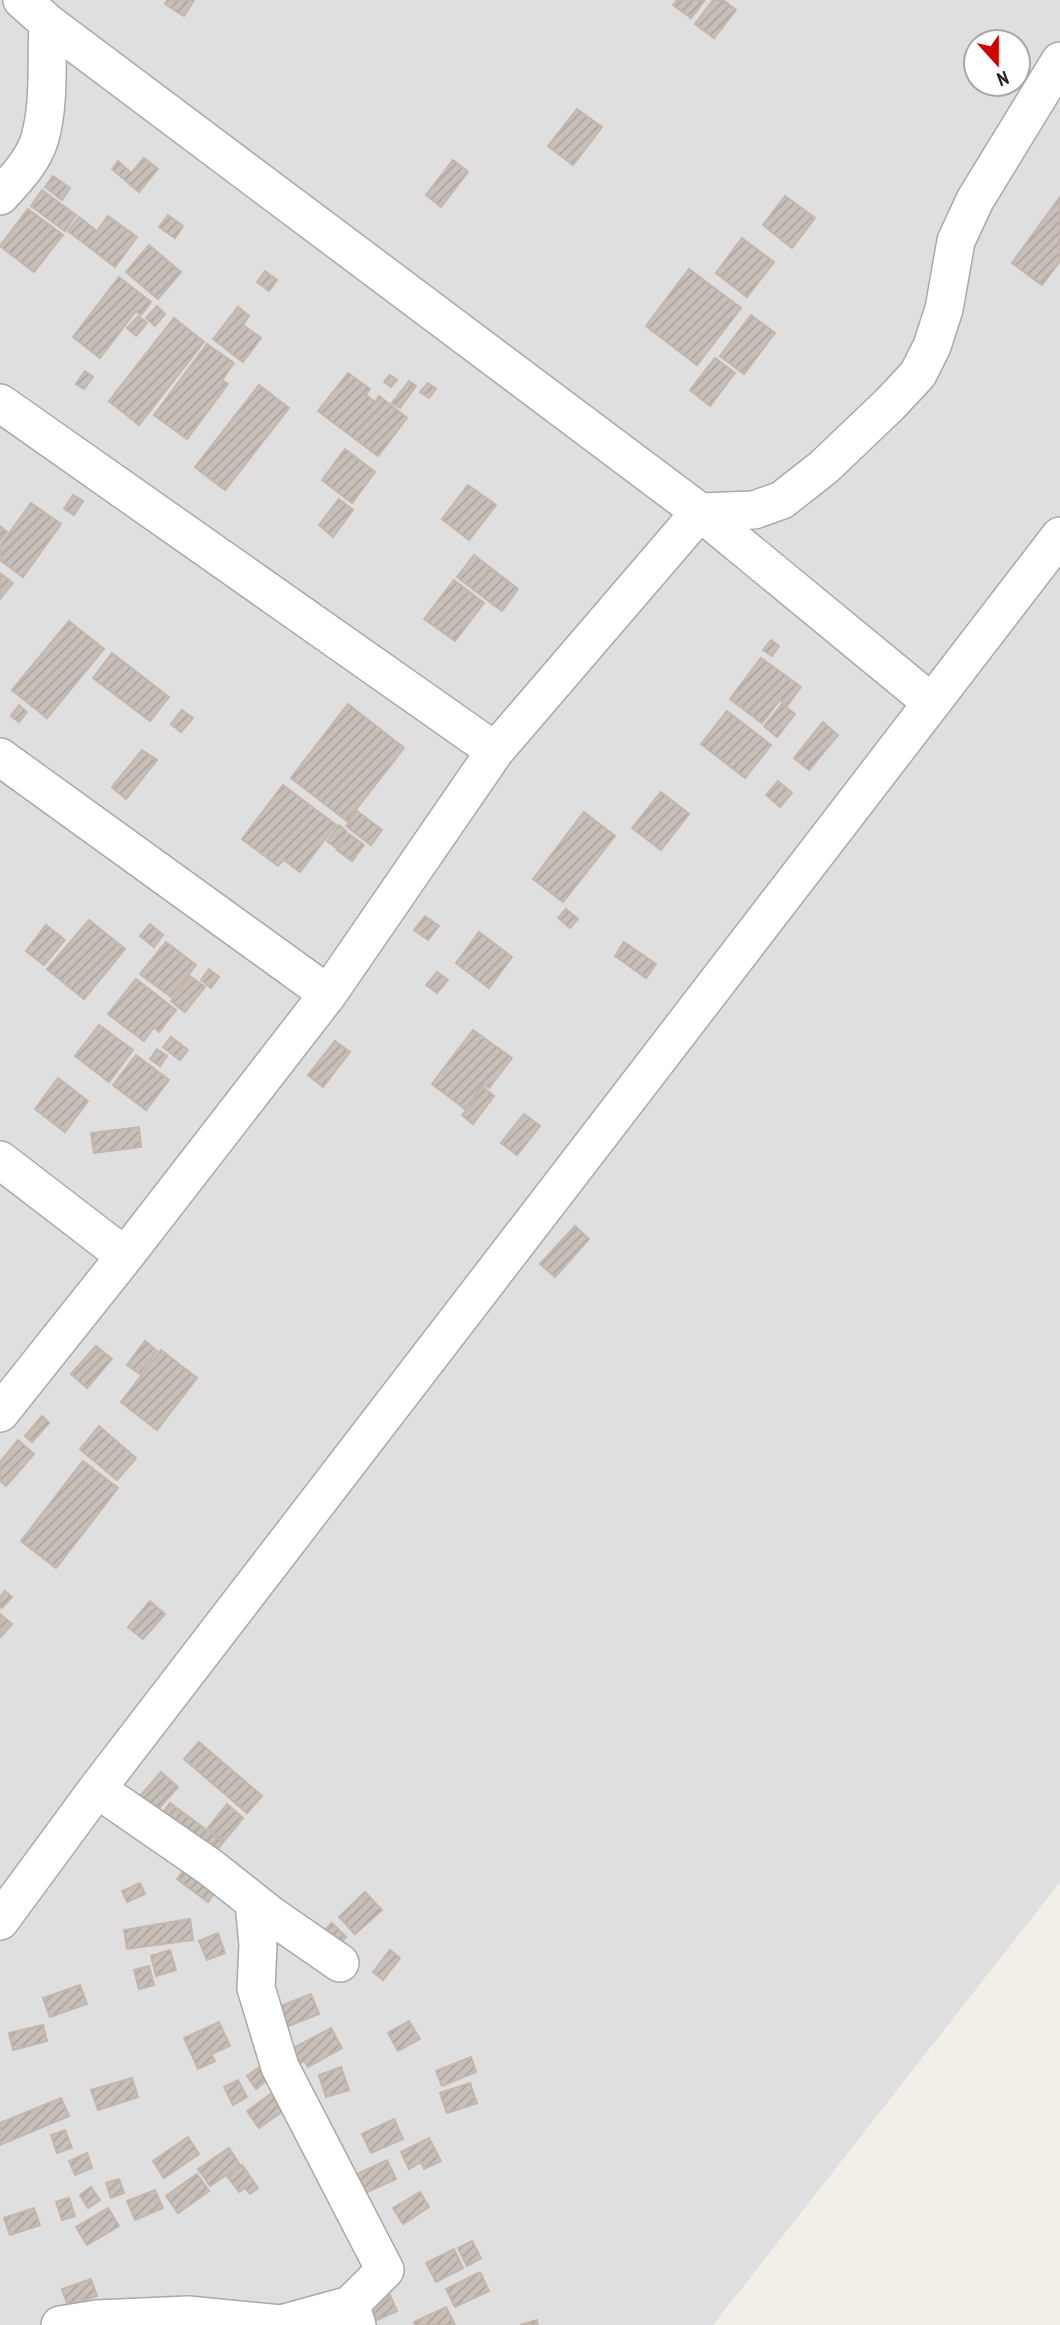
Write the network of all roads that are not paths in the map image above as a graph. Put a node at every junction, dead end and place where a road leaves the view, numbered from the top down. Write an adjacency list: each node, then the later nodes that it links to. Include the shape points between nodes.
1 (35, 12): 3 (street, via 45,102 40,139 24,169); 5 (street)
2 (1060, 61): 5 (street, via 975,200 956,241 944,309 918,374 824,467 782,500 754,510)
3 (0, 196)
4 (0, 403): 8 (street)
5 (700, 512): 7 (street); 8 (street)
6 (1060, 536): 7 (street)
7 (932, 704): 14 (street)
8 (495, 751): 10 (street)
9 (0, 757): 10 (street)
10 (328, 994): 12 (street)
11 (0, 1160): 12 (street)
12 (125, 1256): 13 (street)
13 (0, 1413)
14 (97, 1789): 15 (street); 16 (street)
15 (254, 1902): 17 (street); 18 (street, via 256,1988 280,2067 385,2270)
16 (0, 1921)
17 (340, 1963)
18 (354, 2315): 19 (street, via 281,2324 188,2315)
19 (60, 2325)

